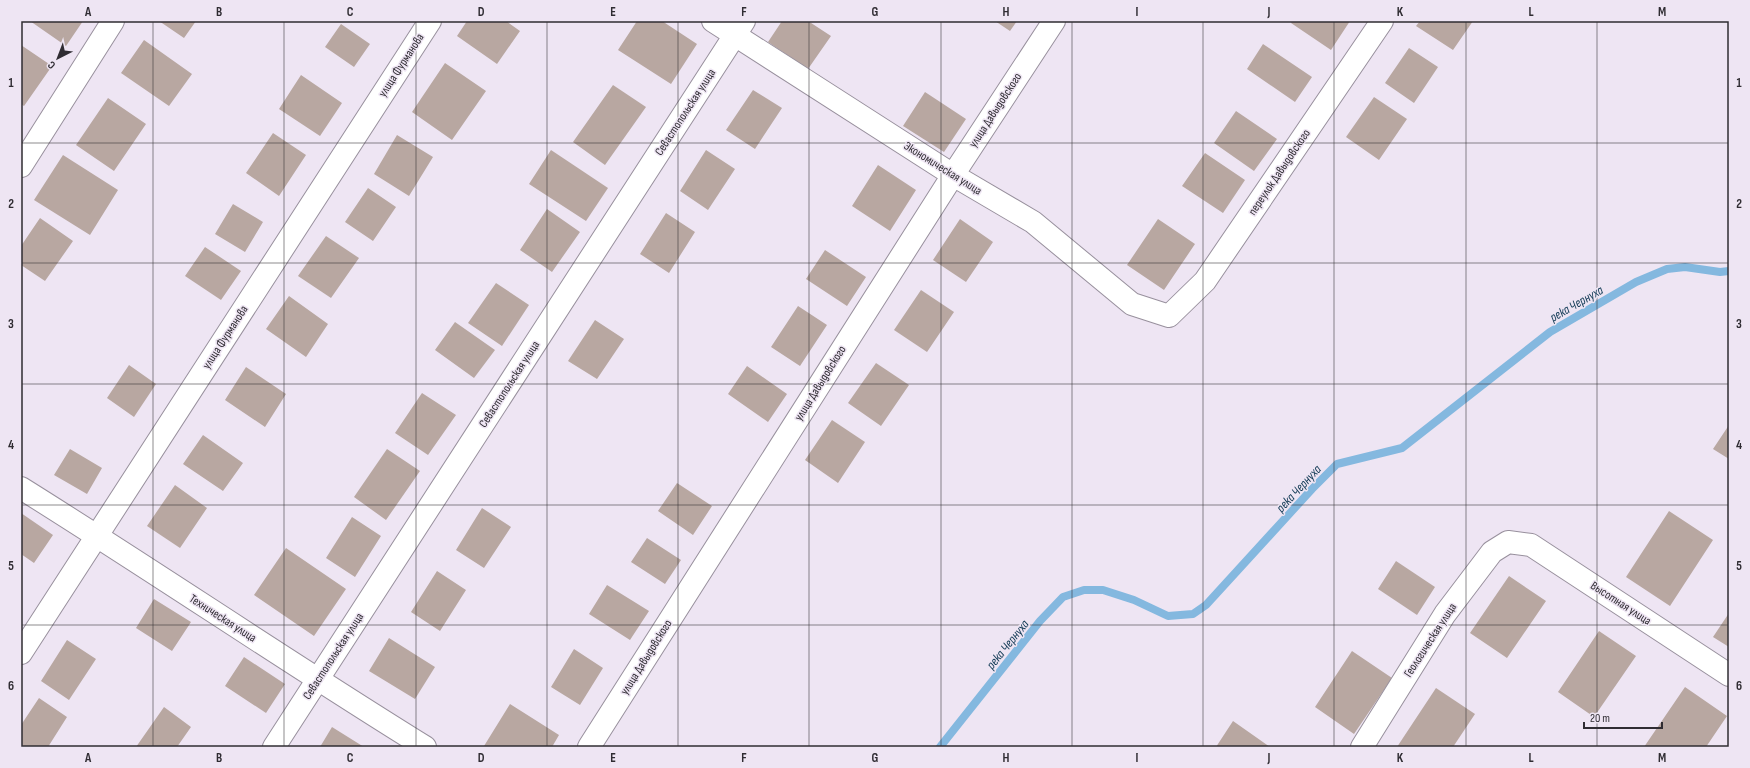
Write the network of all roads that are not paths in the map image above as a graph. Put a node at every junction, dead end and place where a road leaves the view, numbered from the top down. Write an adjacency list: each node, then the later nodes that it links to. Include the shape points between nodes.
1 (113, 21): 7 (street)
2 (430, 21): 11 (street, улица Фурманова)
3 (713, 21): 6 (street, Экономическая улица)
4 (1054, 21): 8 (street, улица Давыдовского)
5 (1382, 21): 9 (street, переулок Давыдовского, via 1205,281)
6 (739, 28): 8 (street, Экономическая улица); 15 (street, Севастопольская улица)
7 (21, 166)
8 (953, 175): 9 (street, Экономическая улица, via 1033,222 1132,304); 18 (street, улица Давыдовского)
9 (1169, 316)
10 (21, 488): 11 (street, Техническая улица)
11 (97, 536): 13 (street, улица Фурманова); 15 (street, Техническая улица)
12 (1508, 542): 14 (street, Высотная улица, via 1531,545); 19 (street, Геологическая улица, via 1492,552 1445,614)
13 (21, 653)
14 (1729, 675)
15 (317, 680): 16 (street, Севастопольская улица); 17 (street, Техническая улица)
16 (274, 747)
17 (425, 747)
18 (589, 747)
19 (1362, 747)

